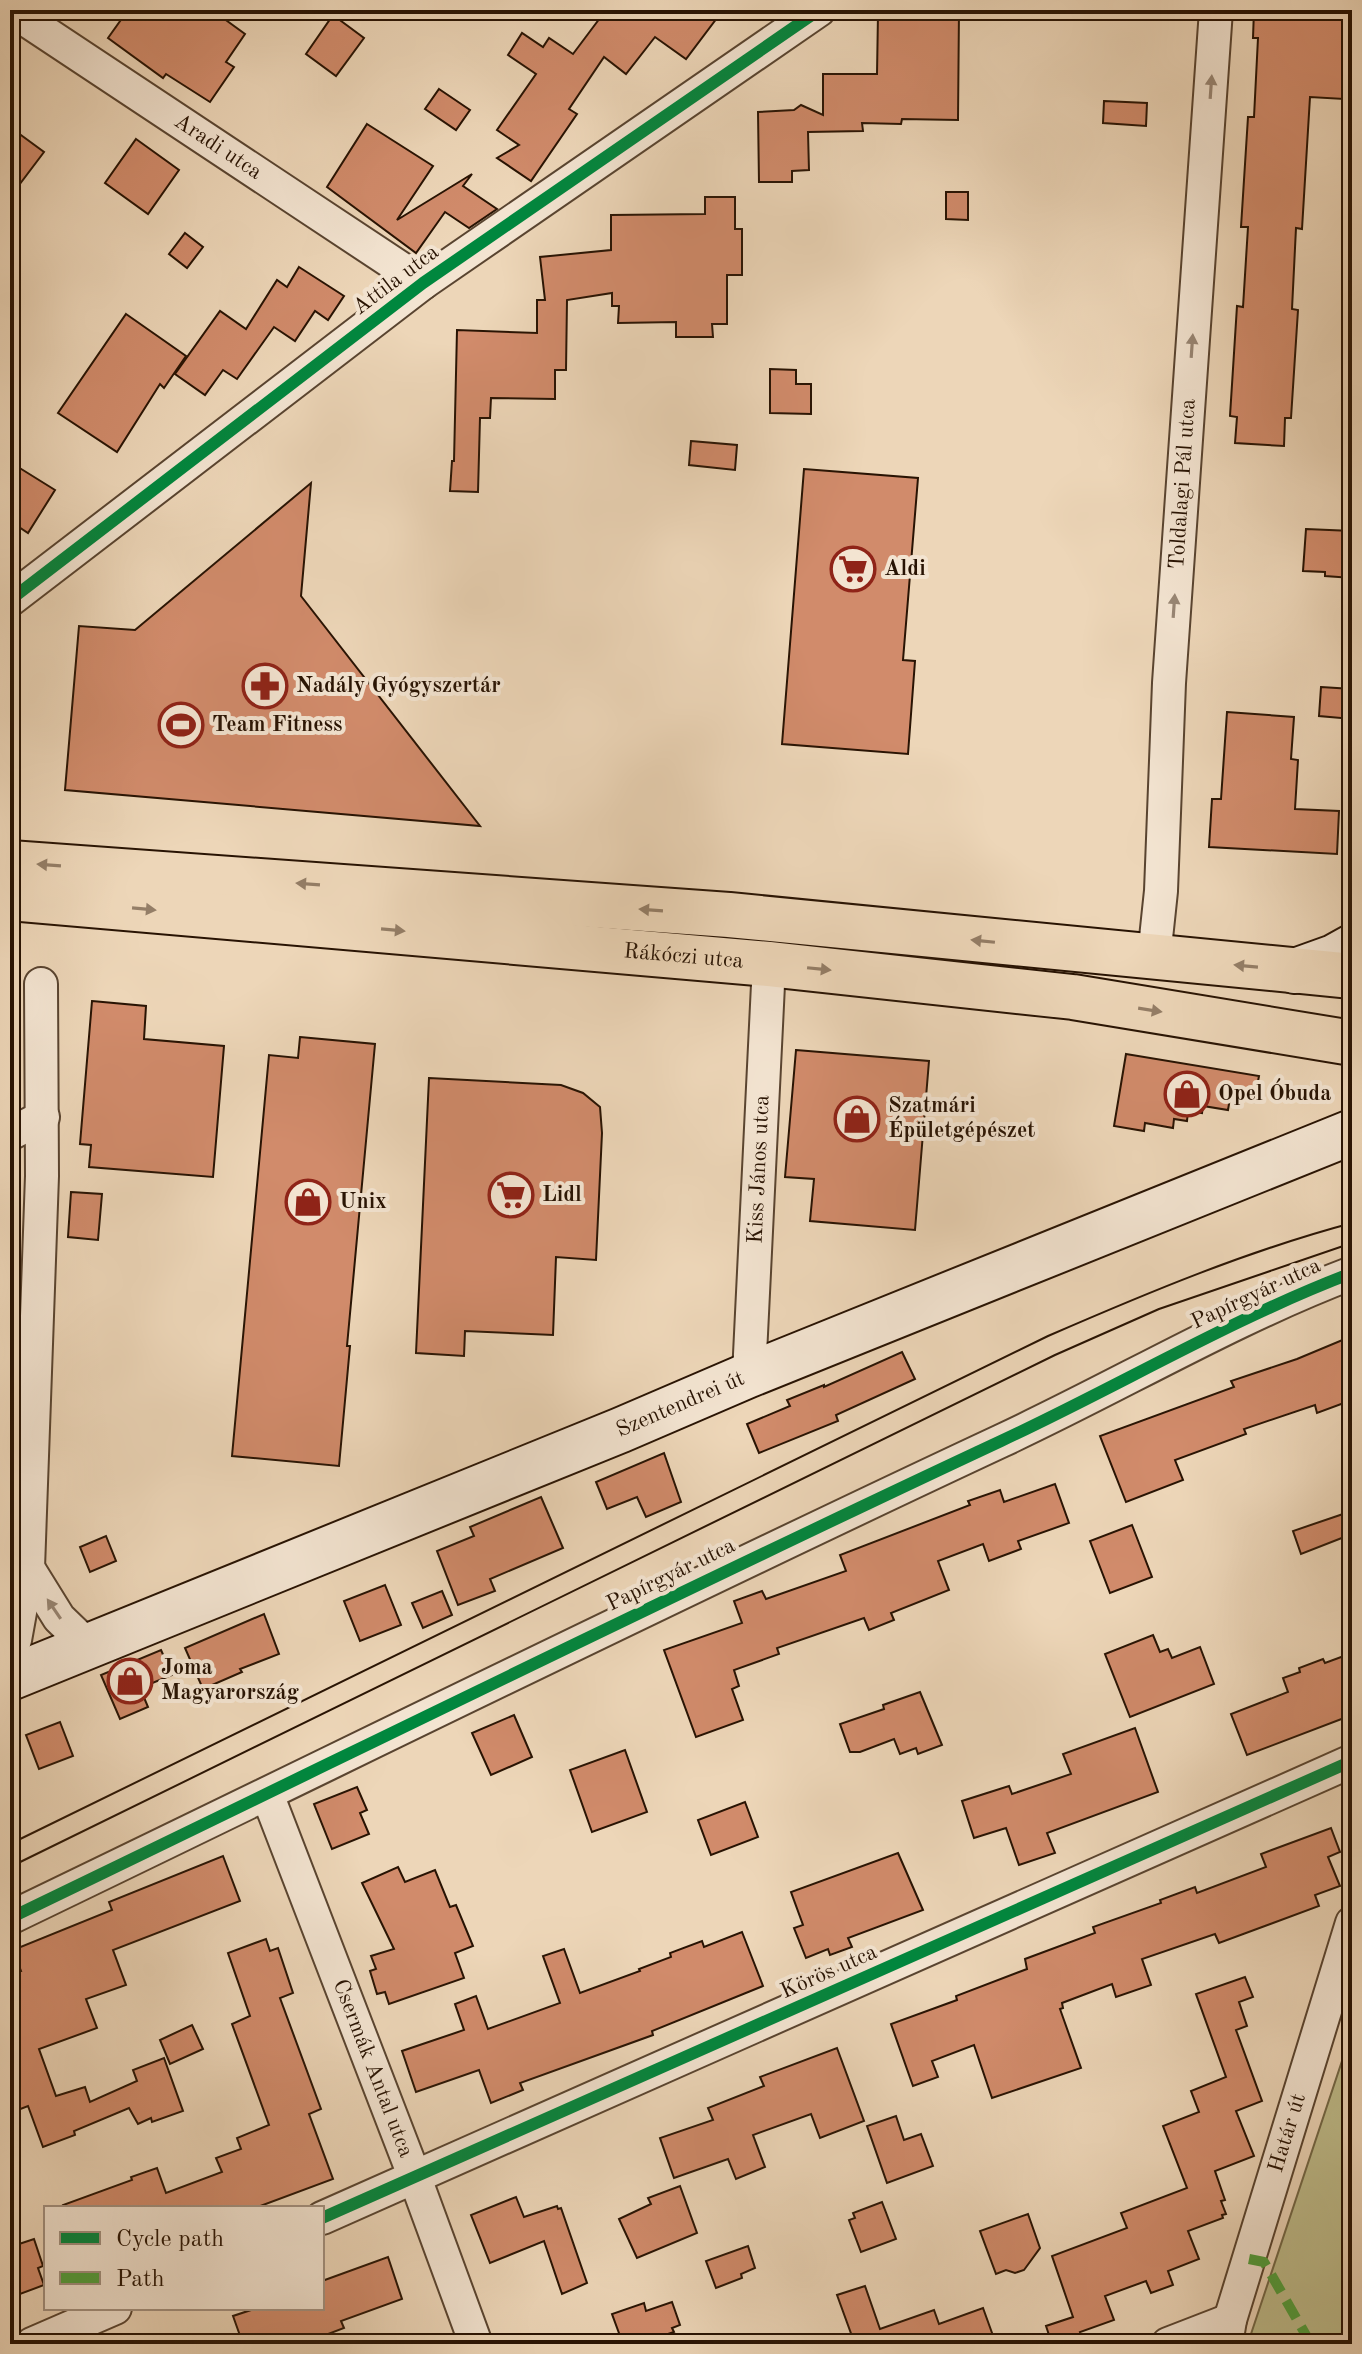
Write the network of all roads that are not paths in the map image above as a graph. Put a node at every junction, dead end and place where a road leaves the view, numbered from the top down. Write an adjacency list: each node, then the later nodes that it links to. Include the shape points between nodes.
1 (11, 10): 4 (street, Aradi utca)
2 (819, 10): 4 (street, Attila utca)
3 (1216, 10): 9 (street, Toldalagi Pál utca, one-way to 3)
4 (423, 283): 5 (street, Attila utca)
5 (10, 600)
6 (10, 863): 9 (main road, Rákóczi utca, one-way to 6, via 729,915)
7 (10, 898): 10 (main road, Rákóczi utca, one-way to 10)
8 (1352, 947): 11 (main road)
9 (1154, 957): 11 (main road, Rákóczi utca, one-way to 9)
10 (769, 964): 14 (main road, Rákóczi utca, one-way to 14, via 1073,997); 19 (street, Kiss János utca)
11 (1295, 971): 12 (main road, Rákóczi utca)
12 (1352, 976)
13 (41, 984): 15 (street)
14 (1352, 1043)
15 (43, 1117): 17 (street); 20 (street)
16 (1352, 1132): 19 (main road, Szentendrei út)
17 (10, 1134)
18 (1352, 1273): 25 (street, Papírgyár utca, via 1231,1325 1063,1412)
19 (749, 1375): 21 (main road, Szentendrei út)
20 (28, 1568): 21 (street, one-way to 20, via 59,1618); 22 (street)
21 (87, 1645): 23 (main road, Szentendrei út)
22 (10, 1651)
23 (10, 1678)
24 (1352, 1761): 28 (street, Körös utca)
25 (267, 1794): 26 (street, Papírgyár utca); 28 (street, Csermák Antal utca)
26 (10, 1918)
27 (1352, 1923): 31 (street, Határ út)
28 (415, 2178): 29 (street, Körös utca); 33 (street, Csermák Antal utca)
29 (324, 2217)
30 (110, 2310): 32 (street)
31 (1228, 2332): 34 (street)
32 (32, 2344)
33 (476, 2344)
34 (1168, 2344)

